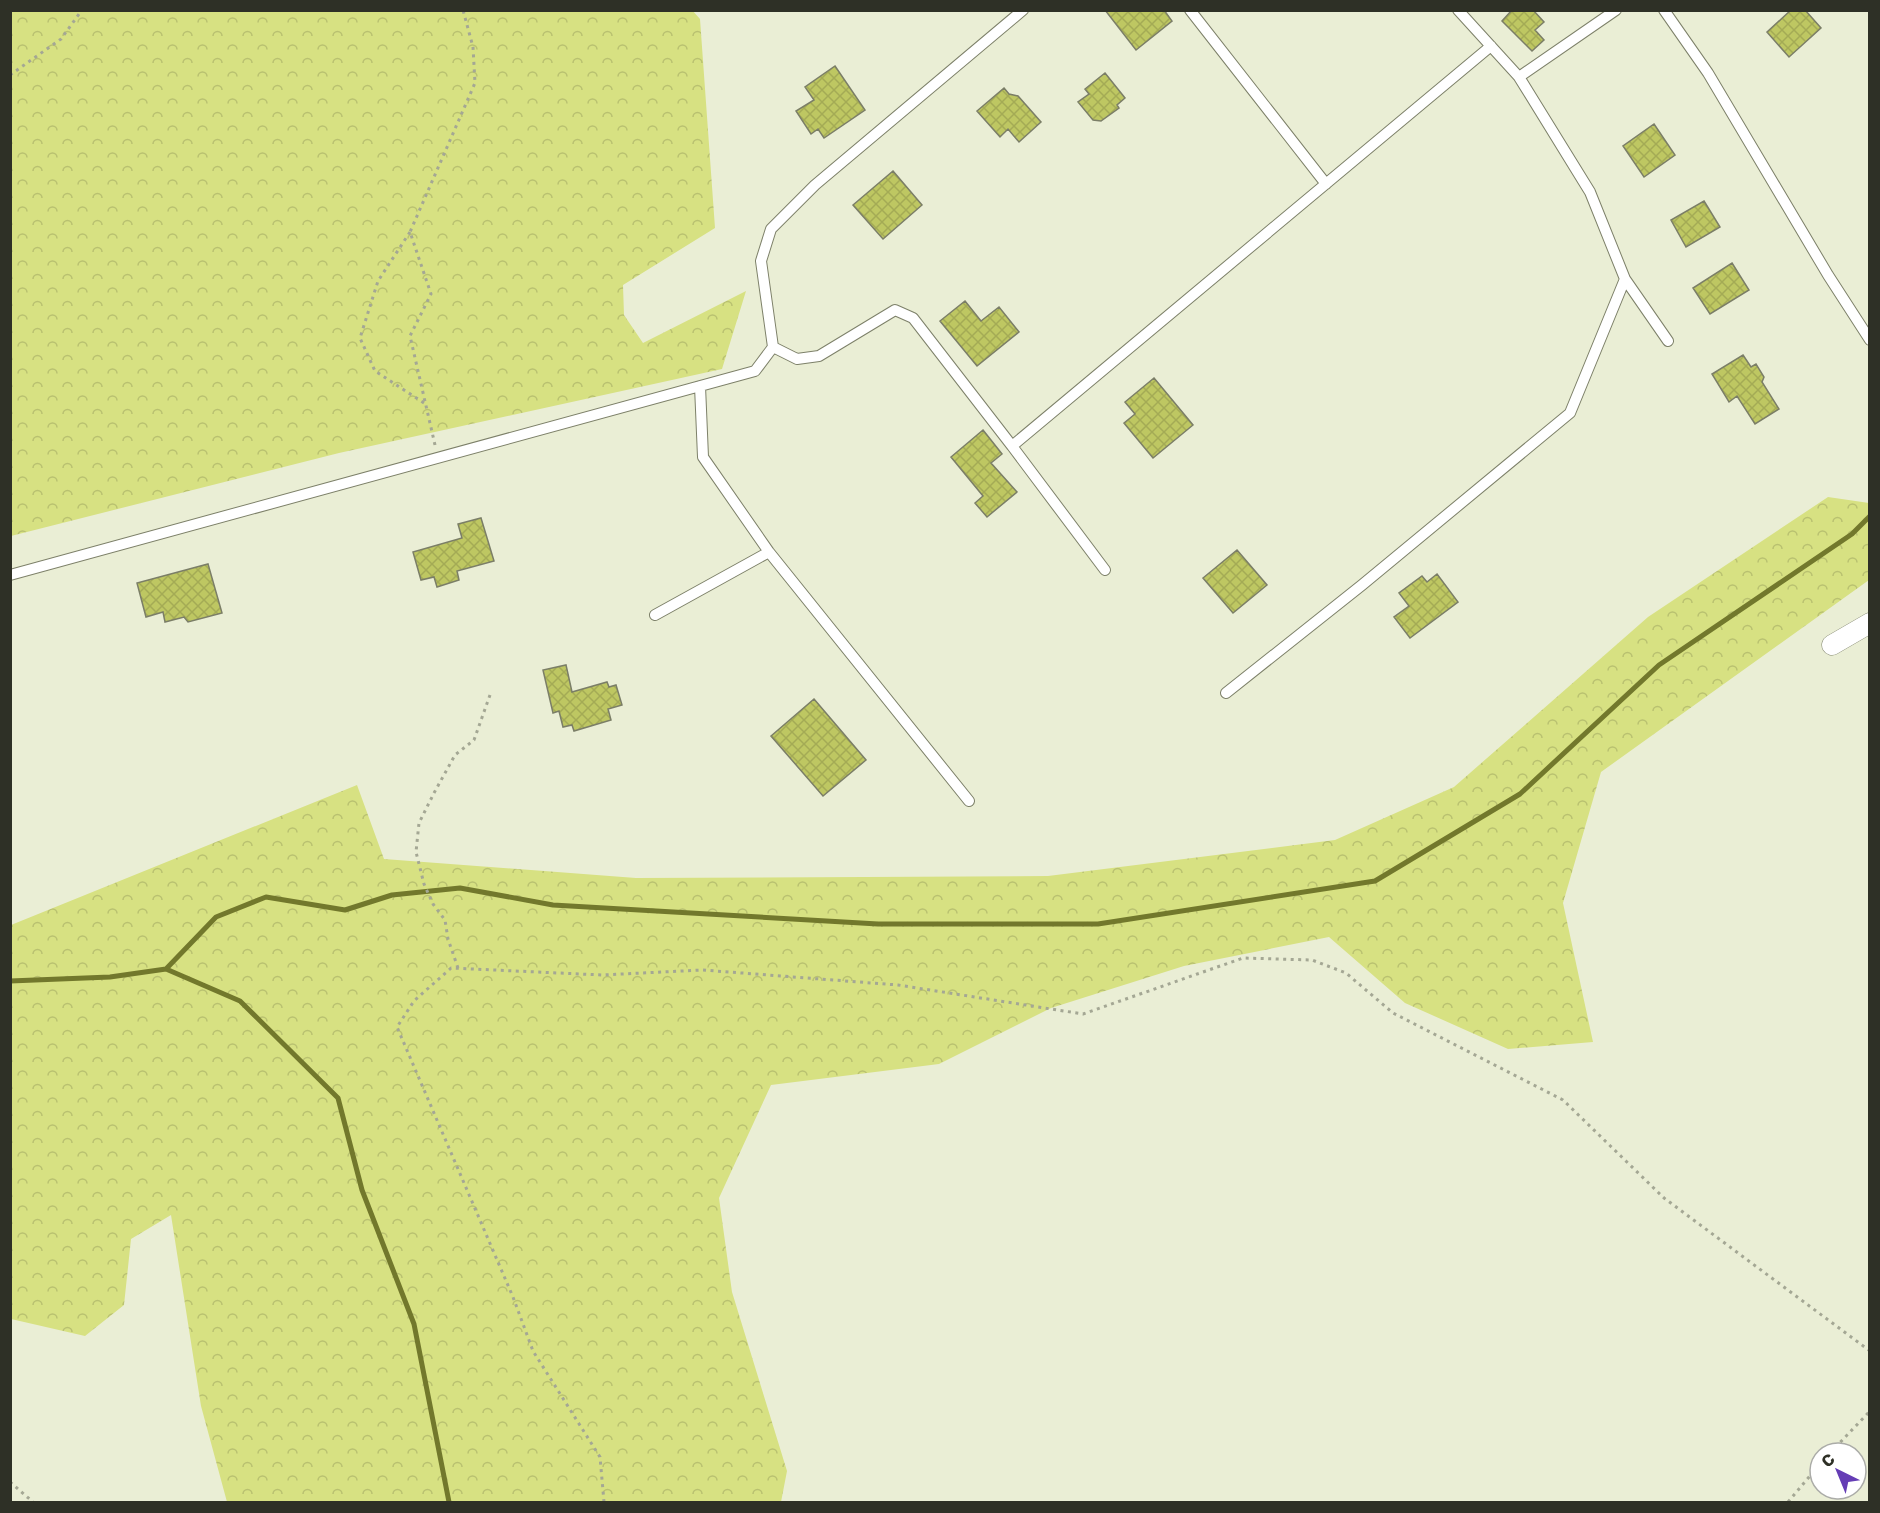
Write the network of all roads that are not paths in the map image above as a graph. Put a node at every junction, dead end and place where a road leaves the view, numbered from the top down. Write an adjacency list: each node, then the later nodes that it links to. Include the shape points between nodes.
1 (1023, 10): 12 (lane, via 814,185 771,229 761,261)
2 (1190, 10): 8 (lane)
3 (1458, 10): 6 (lane)
4 (1617, 10): 7 (lane)
5 (1664, 10): 10 (lane, via 1708,73)
6 (1491, 46): 7 (lane); 8 (lane)
7 (1519, 77): 9 (lane, via 1590,192)
8 (1326, 184): 14 (lane)
9 (1625, 279): 11 (lane); 21 (lane, via 1570,412)
10 (1869, 340)
11 (1668, 341)
12 (772, 346): 13 (lane, via 755,371); 14 (lane, via 796,359 819,356 895,310 913,318)
13 (700, 386): 15 (lane, via 703,457); 17 (lane)
14 (1011, 446): 16 (lane)
15 (770, 552): 18 (lane); 22 (lane)
16 (1105, 570)
17 (10, 575)
18 (655, 615)
19 (1869, 624): 20 (street)
20 (1832, 645)
21 (1226, 693)
22 (969, 801)

